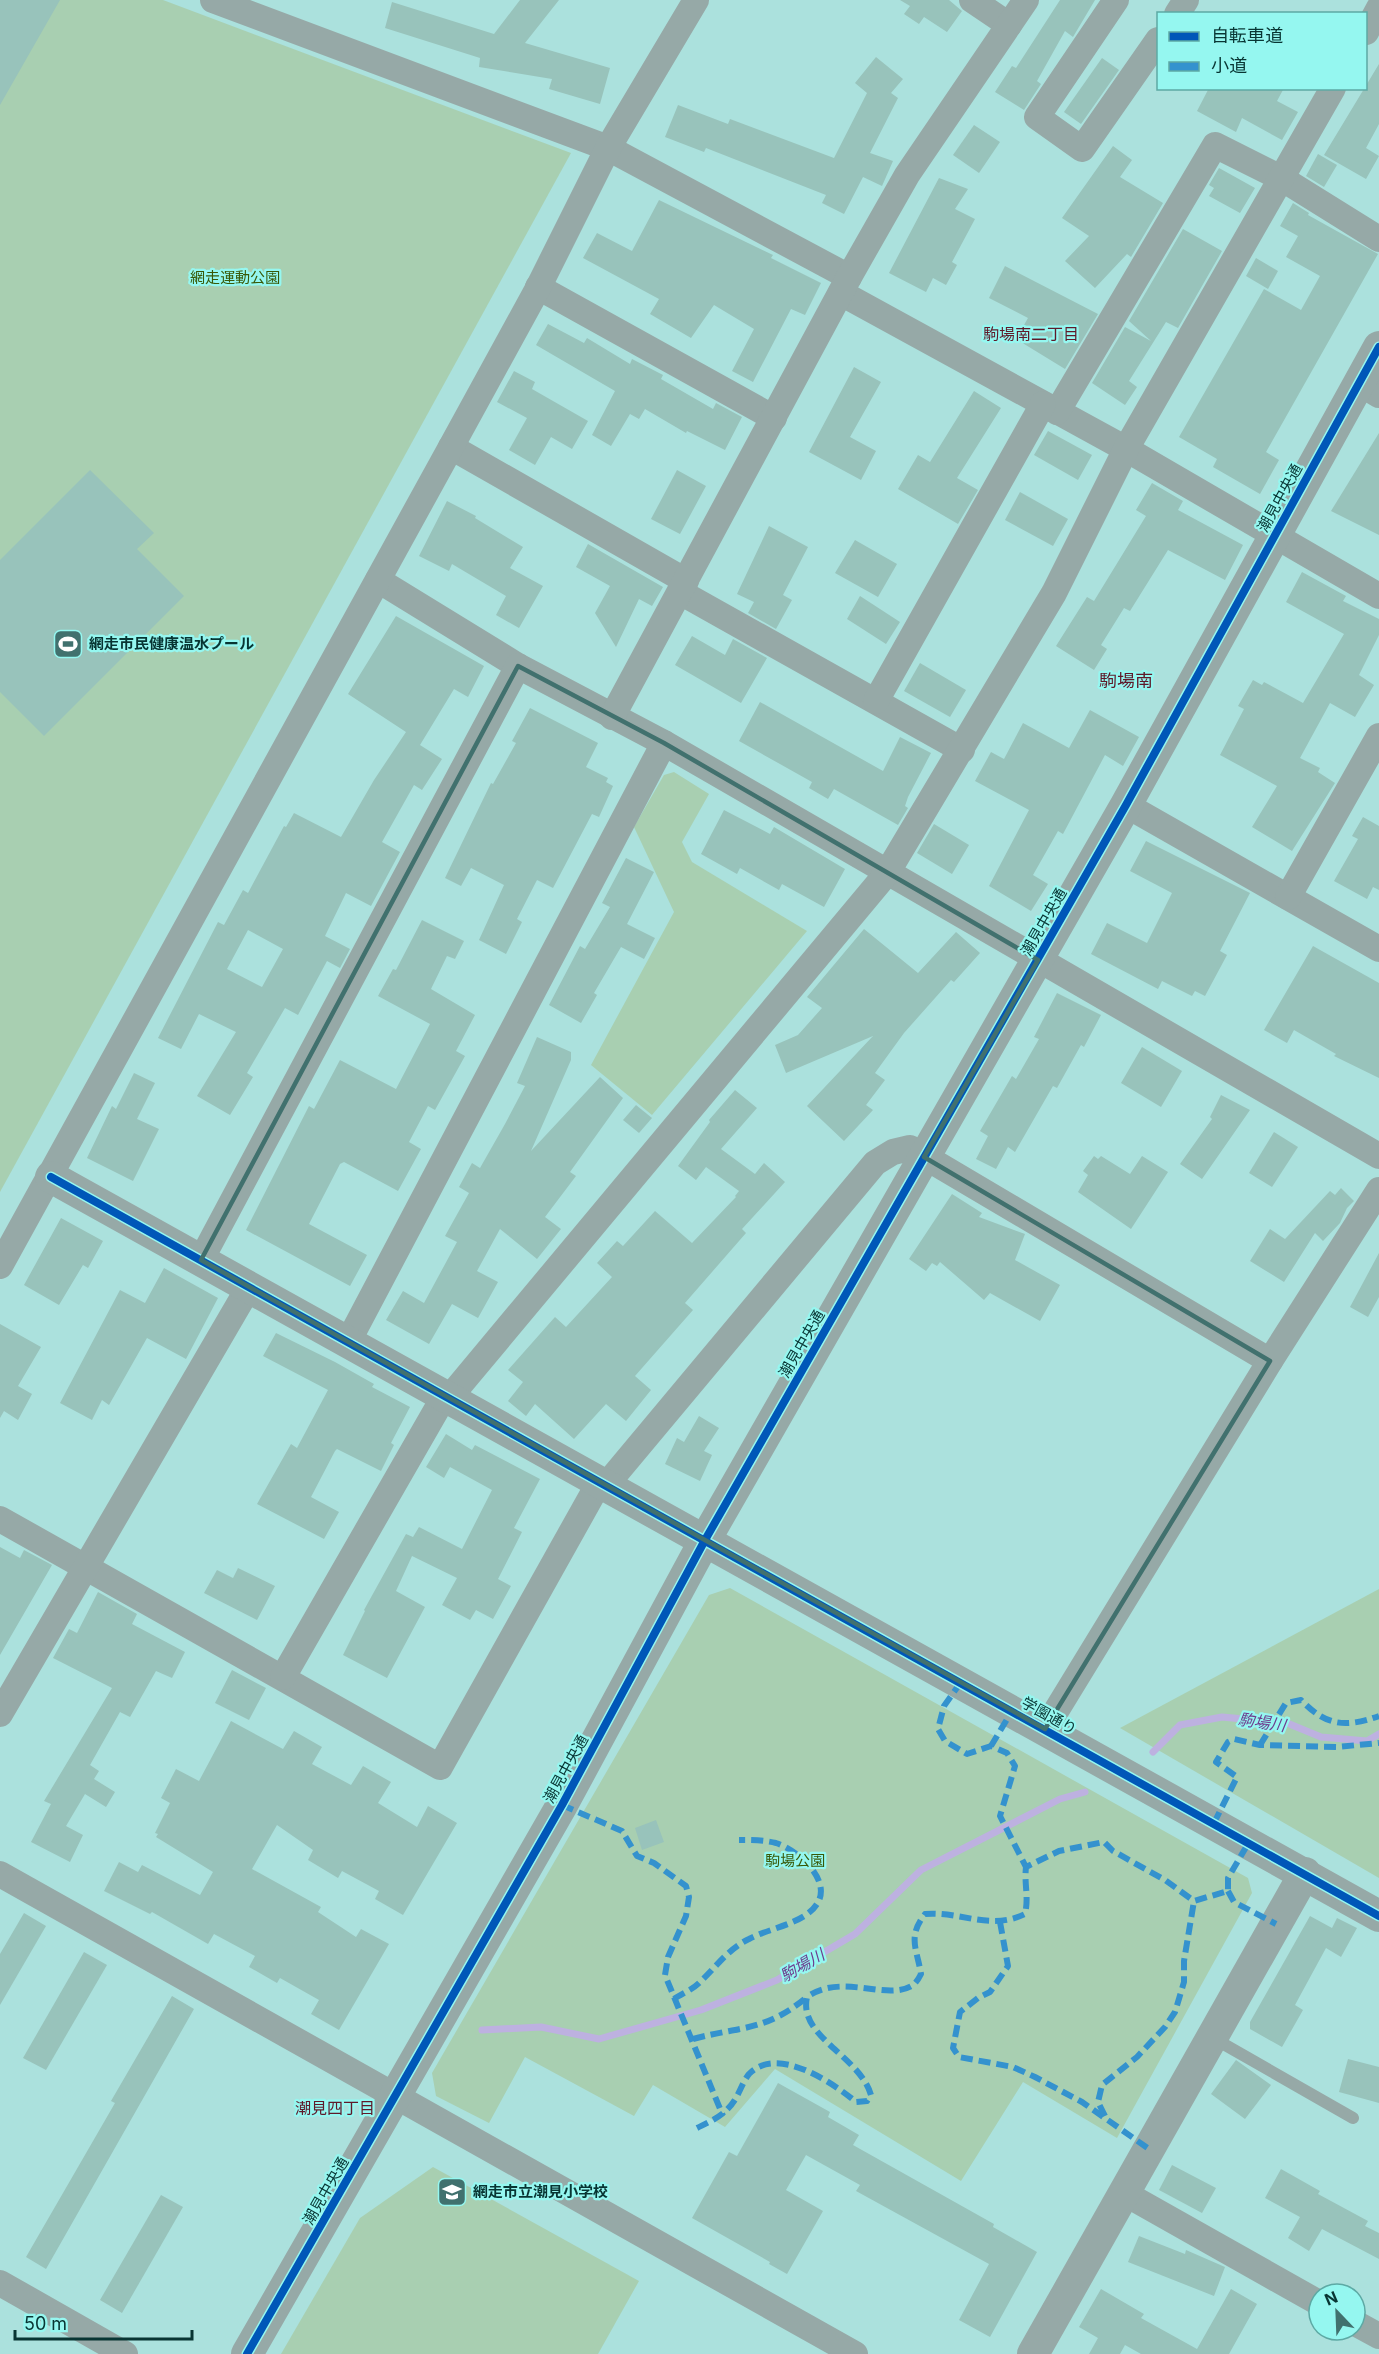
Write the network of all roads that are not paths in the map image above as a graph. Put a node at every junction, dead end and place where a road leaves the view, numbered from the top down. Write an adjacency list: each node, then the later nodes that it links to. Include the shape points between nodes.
1 (213, 0): 11 (street)
2 (696, 0): 11 (street)
3 (972, 0): 7 (street)
4 (1026, 0): 7 (street)
5 (1116, 0): 9 (street, via 1037,117 1082,149)
6 (1379, 8): 8 (street)
7 (1009, 24): 14 (street, via 907,175)
8 (1367, 29)
9 (1157, 41)
10 (1332, 90): 12 (street)
11 (608, 148): 14 (street); 15 (street)
12 (1281, 178): 13 (street); 18 (street, via 1215,145); 21 (street)
13 (1379, 239)
14 (845, 285): 18 (street); 19 (street)
15 (538, 287): 19 (street); 20 (street)
16 (1379, 347): 17 (street, 潮見中央通)
17 (1369, 389): 22 (street, 潮見中央通)
18 (1050, 408): 21 (street); 27 (street)
19 (774, 418): 24 (street)
20 (451, 447): 23 (street); 24 (street)
21 (1126, 449): 22 (street); 31 (street, via 1054,593)
22 (1275, 536): 25 (street); 32 (street, 潮見中央通)
23 (378, 580): 26 (street); 39 (street)
24 (683, 586): 27 (street); 28 (street)
25 (1379, 596)
26 (518, 666): 28 (street); 41 (street)
27 (876, 701): 31 (street)
28 (612, 717): 30 (street)
29 (1379, 736): 34 (street)
30 (664, 743): 33 (street); 44 (street)
31 (962, 750): 33 (street)
32 (1126, 805): 34 (street); 36 (street, 潮見中央通)
33 (887, 873): 36 (street); 46 (street)
34 (1288, 897): 35 (street)
35 (1379, 949)
36 (1038, 960): 37 (street); 38 (street, 潮見中央通)
37 (1379, 1156)
38 (924, 1157): 45 (street); 47 (street, via 910,1148 892,1152 875,1163); 49 (street, 潮見中央通)
39 (51, 1177): 41 (street, 学園通り); 42 (street)
40 (1379, 1190): 45 (street)
41 (201, 1260): 43 (street, 学園通り)
42 (0, 1266)
43 (249, 1287): 44 (street, 学園通り); 50 (street)
44 (348, 1342): 46 (street, 学園通り)
45 (1270, 1362): 53 (street)
46 (447, 1396): 47 (street, 学園通り); 51 (street)
47 (604, 1483): 49 (street, 学園通り); 51 (street, via 440,1767)
48 (0, 1519): 50 (street)
49 (705, 1540): 53 (street, 学園通り); 58 (street, 潮見中央通, via 562,1805)
50 (85, 1566): 51 (street); 52 (street)
51 (283, 1677)
52 (0, 1714)
53 (1045, 1729): 55 (street, 学園通り)
54 (0, 1874): 58 (street)
55 (1305, 1874): 56 (street, 学園通り); 57 (street)
56 (1379, 1916)
57 (1212, 2038): 59 (lane); 60 (street)
58 (394, 2098): 64 (street, 潮見中央通); 65 (street)
59 (1353, 2118)
60 (1124, 2193): 62 (street); 66 (street)
61 (0, 2283): 63 (street)
62 (1307, 2296)
63 (125, 2354)
64 (247, 2354)
65 (855, 2354)
66 (1033, 2354)

